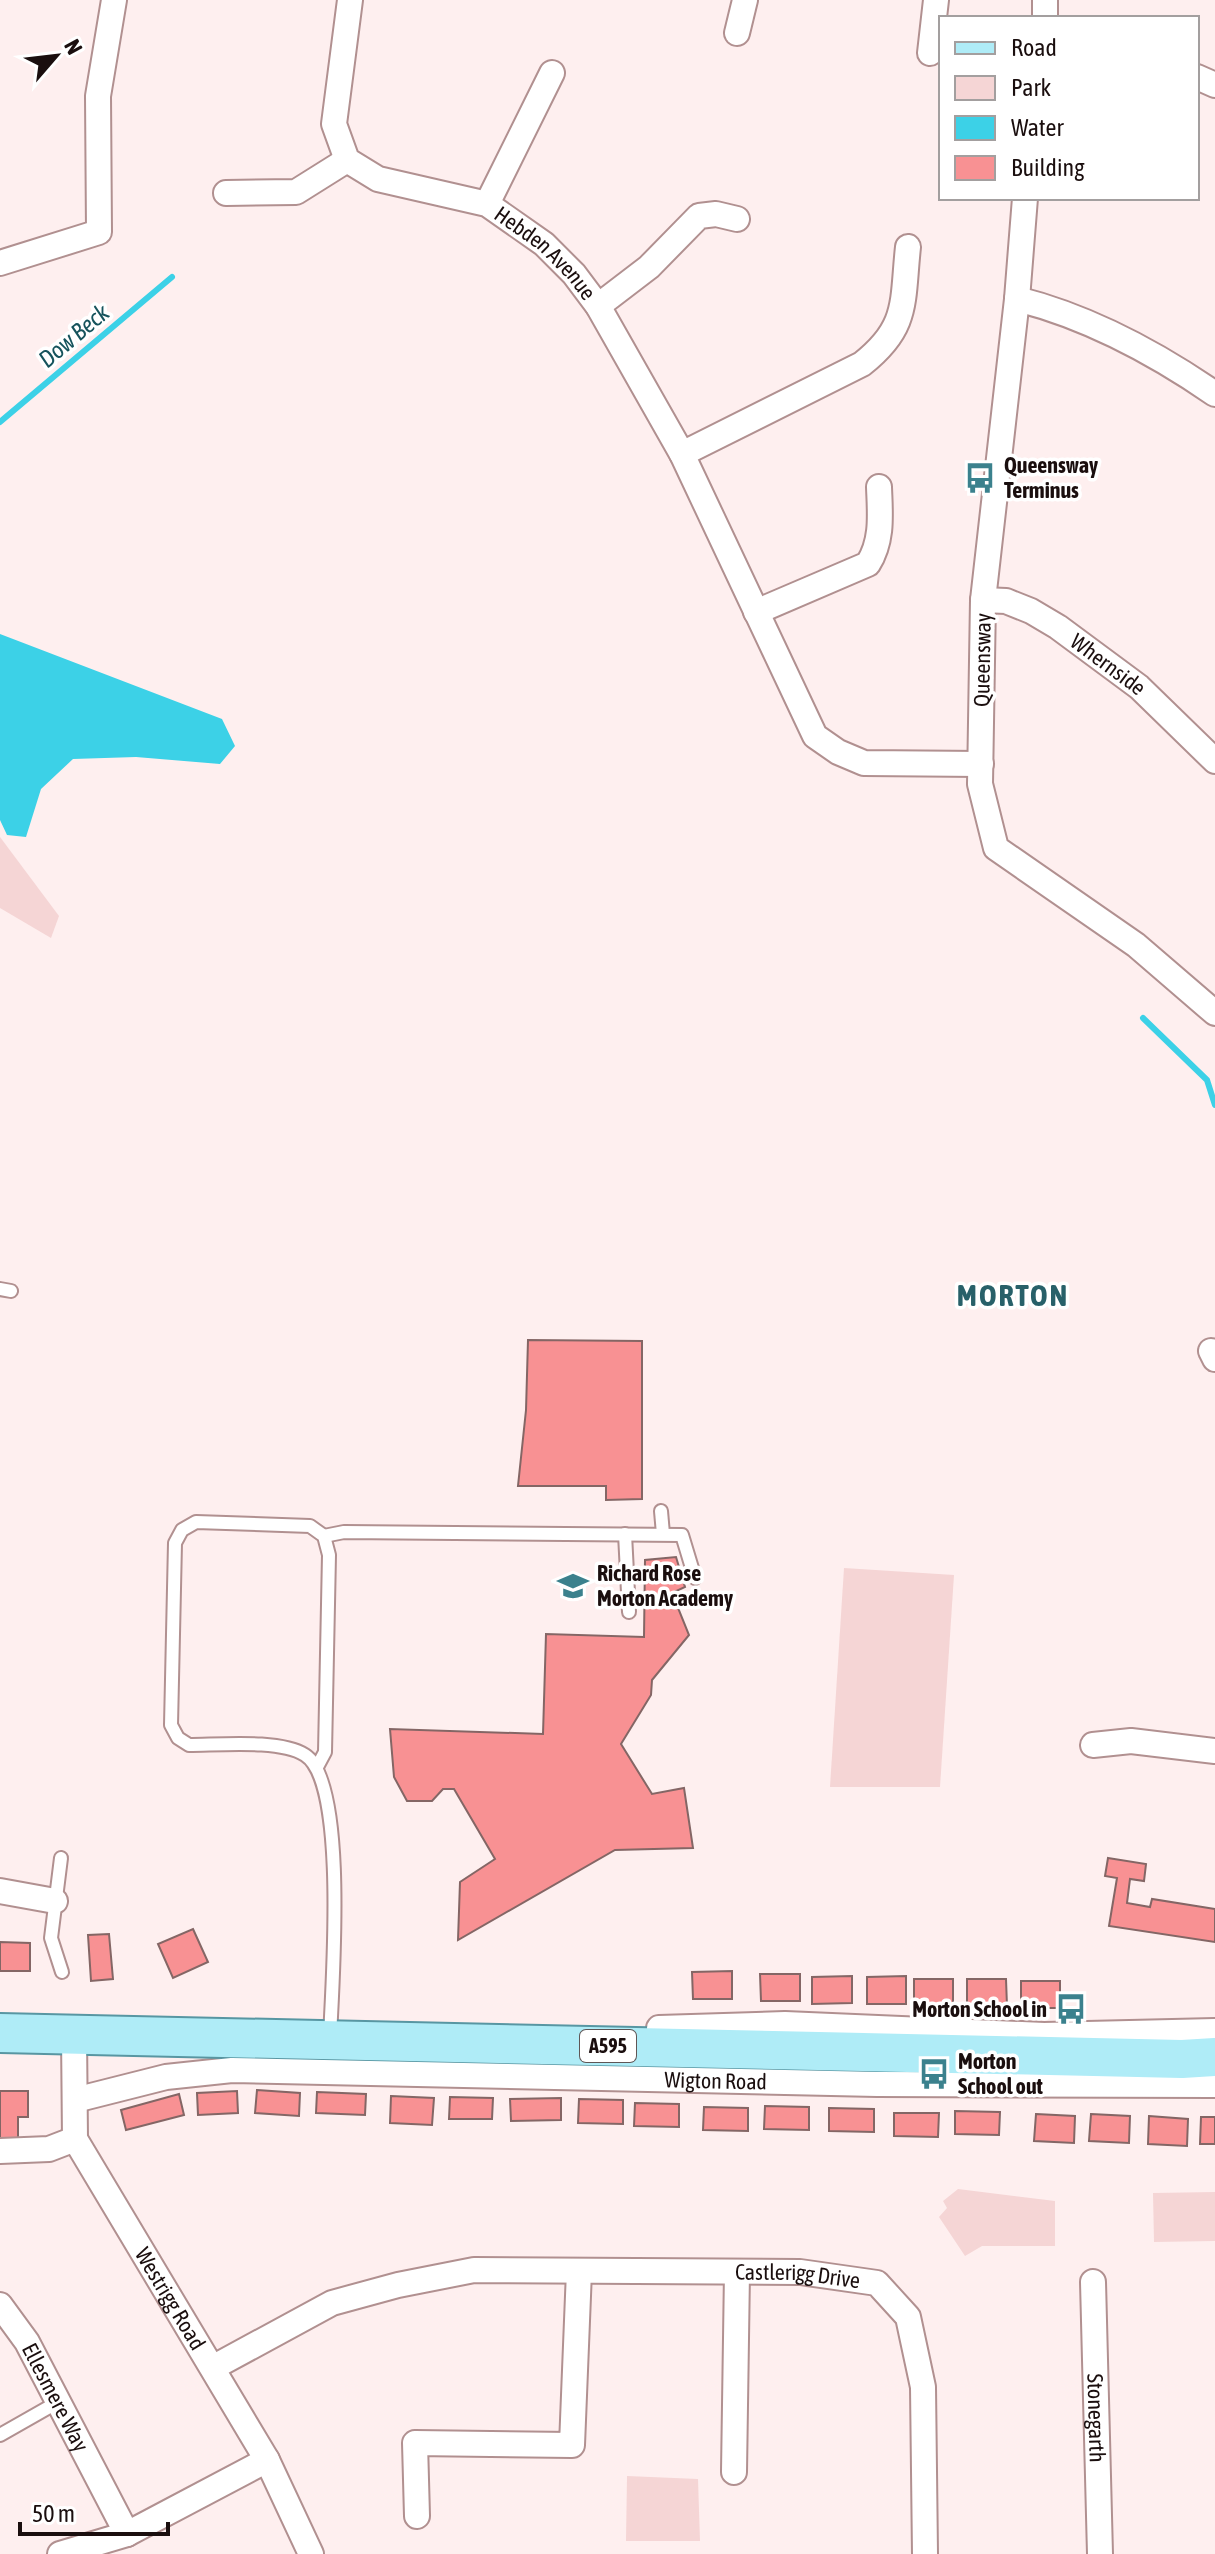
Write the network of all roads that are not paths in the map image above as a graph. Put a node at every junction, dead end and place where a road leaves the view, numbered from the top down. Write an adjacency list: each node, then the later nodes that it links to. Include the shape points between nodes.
1 (114, 0): 14 (street, via 98,96 99,232)
2 (350, 0): 8 (street, via 334,124)
3 (745, 0): 5 (street)
4 (936, 0): 6 (street)
5 (737, 33)
6 (930, 53)
7 (552, 73): 11 (street)
8 (347, 160): 9 (street, via 296,192); 11 (street, Hebden Avenue, via 378,179)
9 (226, 193)
10 (1025, 200): 15 (street, Queensway)
11 (487, 204): 16 (street, Hebden Avenue, via 544,244)
12 (737, 219): 16 (street, via 699,216 649,267)
13 (908, 247): 18 (street, via 900,320 884,347 862,364)
14 (0, 263)
15 (1017, 299): 17 (street, via 1122,338); 20 (street, Queensway)
16 (598, 306): 18 (street, Hebden Avenue)
17 (1215, 394)
18 (682, 454): 21 (street, Hebden Avenue)
19 (879, 487): 21 (street, via 878,548 868,564)
20 (983, 600): 22 (street, Whernside, via 1006,601 1058,627 1139,687); 23 (street, Queensway)
21 (756, 612): 23 (street, Hebden Avenue, via 815,736 826,744 864,763)
22 (1215, 761)
23 (981, 764): 24 (street, Queensway, via 980,784 996,848 1136,945)
24 (1215, 1013)
25 (661, 1511): 27 (lane)
26 (625, 1534): 27 (lane); 28 (lane); 30 (lane)
27 (663, 1534): 29 (lane, via 682,1535)
28 (324, 1536): 33 (lane, via 329,1555 325,1752); 33 (lane, via 310,1526 196,1522 182,1530 175,1543 171,1725 178,1738 189,1745 288,1749)
29 (695, 1578)
30 (629, 1612)
31 (1093, 1745): 32 (street, via 1131,1741)
32 (1215, 1751)
33 (317, 1767): 41 (lane, via 335,1860)
34 (61, 1858): 36 (lane)
35 (0, 1891): 36 (street)
36 (55, 1901): 37 (lane, via 51,1938)
37 (62, 1972)
38 (1215, 2031): 42 (street, Wigton Road, via 1044,2035 785,2024 659,2028)
39 (0, 2033): 40 (main road, Wigton Road / A595)
40 (74, 2035): 41 (main road, Wigton Road / A595); 45 (street)
41 (330, 2040): 42 (main road, Wigton Road / A595)
42 (660, 2047): 43 (main road, Wigton Road / A595)
43 (1215, 2057)
44 (1215, 2085): 45 (street, Wigton Road, via 877,2084 232,2070 166,2077)
45 (75, 2100): 46 (street)
46 (75, 2139): 47 (street, via 49,2149); 52 (street, Westrigg Road)
47 (0, 2151)
48 (579, 2271): 49 (street, Castlerigg Drive); 52 (street, Castlerigg Drive, via 474,2270 345,2299); 57 (street, via 572,2445 415,2443)
49 (737, 2272): 56 (street); 61 (street, Castlerigg Drive, via 800,2272 877,2283 908,2317 923,2387)
50 (1093, 2282): 62 (street, Stonegarth)
51 (0, 2305): 53 (street, Ellesmere Way, via 27,2342)
52 (214, 2367): 55 (street, Westrigg Road)
53 (58, 2402): 54 (lane); 58 (street, Ellesmere Way)
54 (0, 2435)
55 (267, 2460): 58 (street); 60 (street, Westrigg Road)
56 (734, 2472)
57 (417, 2516)
58 (127, 2534): 59 (street)
59 (60, 2554)
60 (311, 2554)
61 (925, 2554)
62 (1100, 2554)

